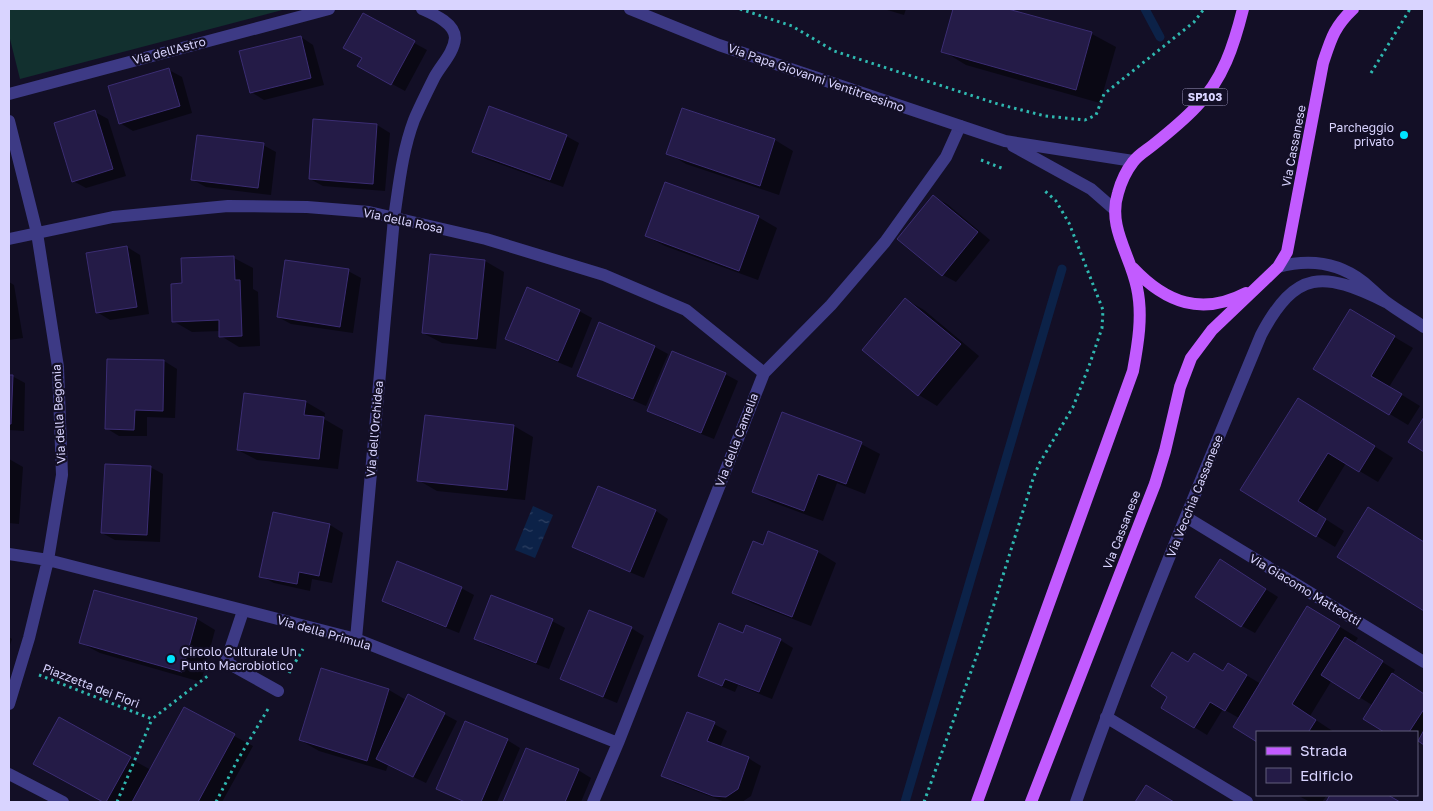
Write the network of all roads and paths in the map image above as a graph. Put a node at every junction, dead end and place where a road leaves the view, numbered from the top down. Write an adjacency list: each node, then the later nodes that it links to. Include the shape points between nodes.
1 (329, 9): 10 (street, Via dell'Astro)
2 (422, 9): 19 (street, via 450,26 455,36 453,47 414,121 403,158)
3 (630, 9): 12 (street, Via Papa Giovanni Ventitreesimo, via 719,45)
4 (740, 9): 5 (path, via 792,26 834,51 980,98 1045,116 1085,120 1096,115 1104,94 1194,22)
5 (1204, 9)
6 (1243, 9): 15 (main road, Via Cassanese / SP103, via 1235,41 1213,87 1165,136)
7 (1353, 9): 22 (main road, Via Cassanese / SP103, via 1332,35 1323,63 1289,242)
8 (1410, 9): 9 (path)
9 (1371, 73)
10 (9, 94)
11 (9, 122): 20 (street, Via della Begonia)
12 (960, 126): 13 (street, Via Papa Giovanni Ventitreesimo); 27 (street, Via della Camelia, via 946,157 885,242 831,305)
13 (1005, 141): 15 (street, Via Papa Giovanni Ventitreesimo); 18 (street, Via Papa Giovanni Ventitreesimo, via 1091,189)
14 (980, 160): 16 (path)
15 (1133, 161): 18 (main road, Via Cassanese / SP103, via 1123,178)
16 (1011, 172)
17 (1042, 189): 47 (path, via 1056,201 1069,223 1100,302 1102,328 1073,406 1033,479 986,630)
18 (1115, 210): 23 (main road, Via Cassanese / SP103, via 1117,229)
19 (394, 218): 20 (street, Via della Rosa, via 369,212 307,206 228,206 113,217); 27 (street, Via della Rosa, via 486,239 604,275 686,310); 33 (street, Via dell'Orchidea)
20 (38, 233): 21 (street, Via della Rosa); 30 (street, Via della Begonia, via 58,367 62,465)
21 (9, 239)
22 (1278, 267): 24 (main road, Via Cassanese / SP103); 25 (street, via 1294,263 1327,264 1355,276)
23 (1133, 268): 24 (main road, Via Cassanese / SP103, via 1166,295 1196,304 1217,304); 48 (main road, Via Cassanese, via 1140,308 1133,371)
24 (1259, 286): 49 (main road, Via Cassanese, via 1212,330 1187,366 1155,484)
25 (1386, 302): 26 (street); 28 (street, Via Vecchia Cassanese, via 1348,285 1325,280 1299,288 1279,305 1261,335)
26 (1424, 327)
27 (764, 373): 41 (street, Via della Camelia)
28 (1186, 517): 35 (street, Via Giacomo Matteotti); 39 (street, Via Vecchia Cassanese)
29 (9, 554): 30 (street, Via della Primula)
30 (48, 560): 31 (street, Via della Primula); 36 (street, Via della Begonia)
31 (243, 611): 32 (street, Via della Primula); 34 (street)
32 (314, 630): 33 (street, Via della Primula); 37 (path)
33 (356, 639): 41 (street, Via della Primula)
34 (226, 662): 37 (street); 40 (path, Piazzetta dei Fiori)
35 (1424, 662)
36 (20, 668): 38 (street, Via della Begonia); 40 (path, Piazzetta dei Fiori)
37 (278, 691): 45 (path, via 236,761)
38 (9, 704)
39 (1106, 717): 50 (street, Via Vecchia Cassanese); 51 (street)
40 (152, 719): 44 (path)
41 (618, 743): 46 (street, Via della Camelia)
42 (9, 774): 43 (street)
43 (63, 802)
44 (117, 802)
45 (216, 802)
46 (593, 802)
47 (924, 802)
48 (977, 802)
49 (1031, 802)
50 (1076, 802)
51 (1247, 802)

